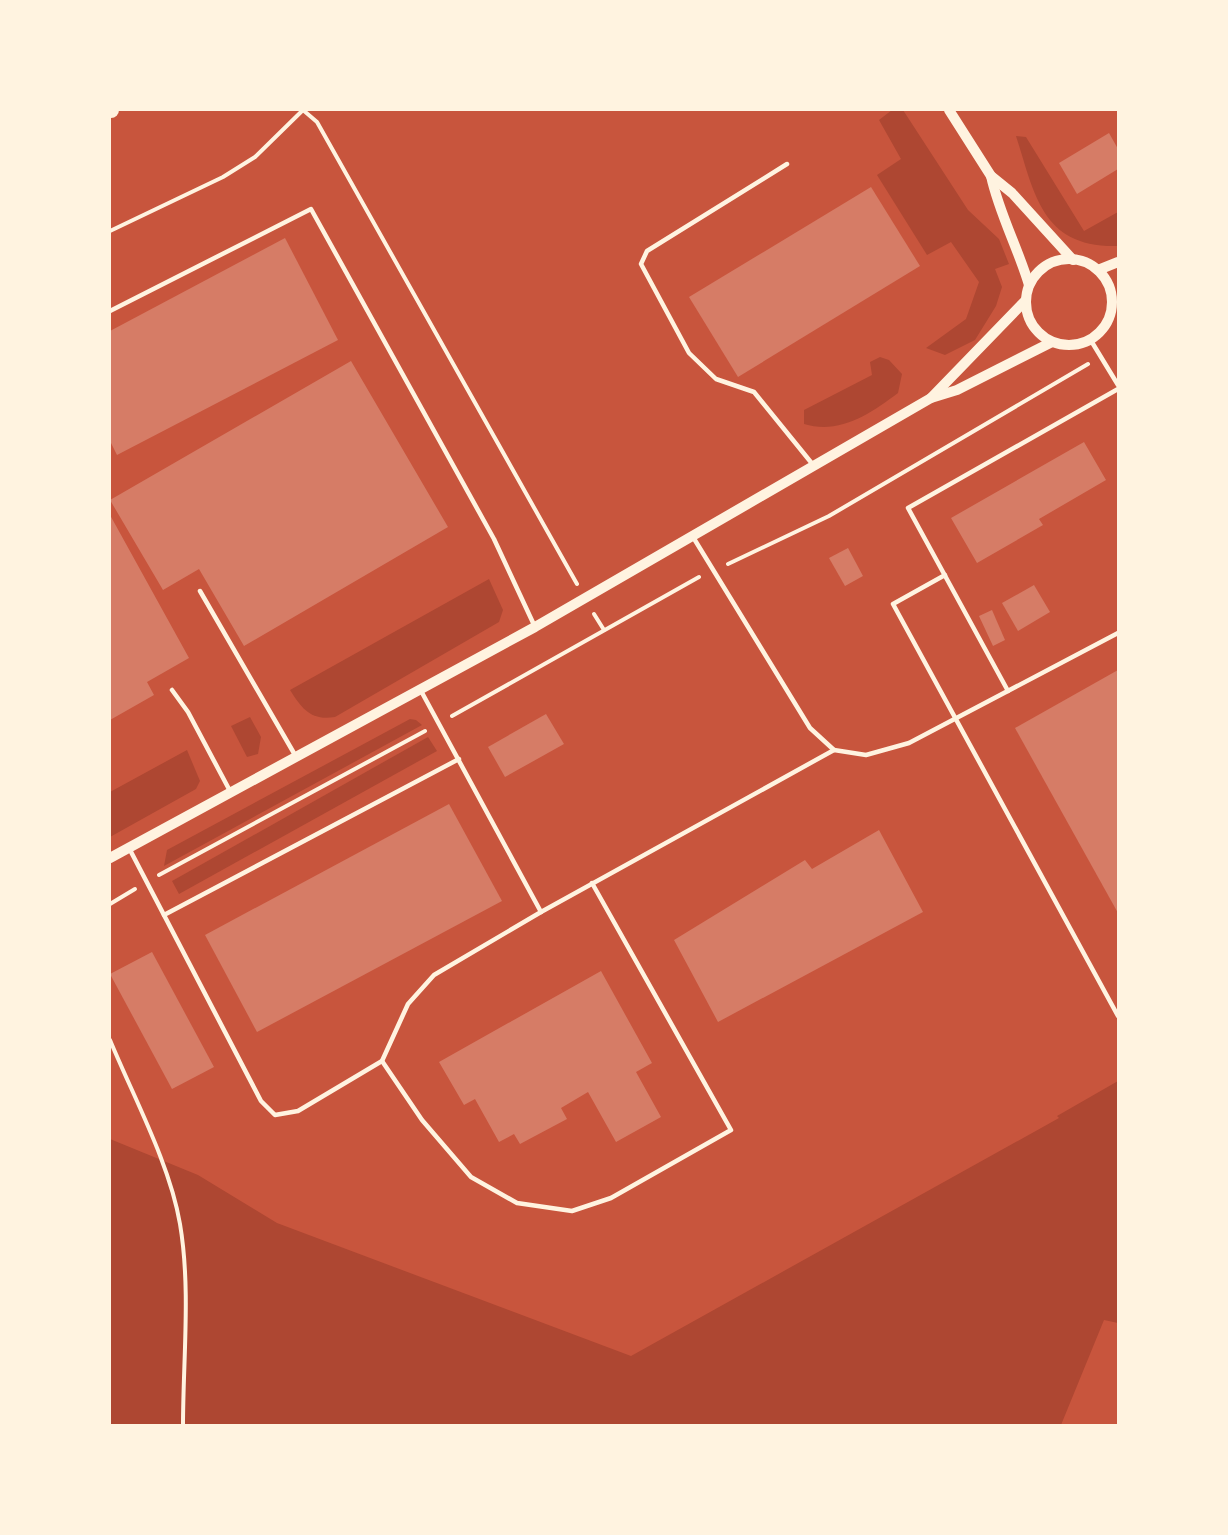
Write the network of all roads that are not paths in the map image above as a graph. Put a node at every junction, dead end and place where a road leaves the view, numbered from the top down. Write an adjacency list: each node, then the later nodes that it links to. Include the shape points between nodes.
1 (949, 110): 3 (street)
2 (787, 164): 16 (lane, via 647,251 641,264 688,353 716,379 754,392)
3 (991, 176): 4 (street, via 1012,193); 7 (street, via 996,200 1018,247)
4 (1073, 260): 6 (street); 7 (street, via 1047,265)
5 (1119, 262): 6 (street)
6 (1098, 270): 11 (street, via 1111,293)
7 (1029, 285): 8 (street)
8 (1025, 301): 13 (street, via 1031,324); 15 (street)
9 (1119, 309): 11 (street)
10 (110, 311): 20 (lane, via 311,209 494,539)
11 (1108, 320): 12 (street)
12 (1090, 339): 13 (street, via 1071,345); 14 (lane)
13 (1052, 342): 15 (street, via 957,390)
14 (1119, 387): 18 (lane, via 908,508)
15 (931, 398): 16 (street)
16 (814, 466): 17 (street)
17 (691, 534): 20 (street); 26 (lane, via 810,728)
18 (945, 575): 24 (lane); 25 (lane, via 893,604)
19 (200, 591): 27 (lane)
20 (535, 627): 22 (street)
21 (1119, 633): 24 (lane)
22 (420, 689): 27 (street); 28 (lane)
23 (172, 690): 29 (lane)
24 (1008, 691): 25 (lane)
25 (954, 719): 26 (lane, via 909,743 866,755); 35 (lane)
26 (834, 750): 32 (lane)
27 (295, 755): 29 (street)
28 (459, 759): 33 (lane); 34 (lane)
29 (230, 791): 30 (street)
30 (129, 848): 31 (street); 34 (lane)
31 (110, 858)
32 (592, 883): 33 (lane); 36 (lane, via 730,1130 611,1198 572,1211 518,1203 471,1177 423,1120)
33 (541, 912): 36 (lane, via 434,975 408,1004)
34 (164, 915): 36 (lane, via 261,1101 275,1115 298,1111)
35 (1119, 1016)
36 (382, 1060)

